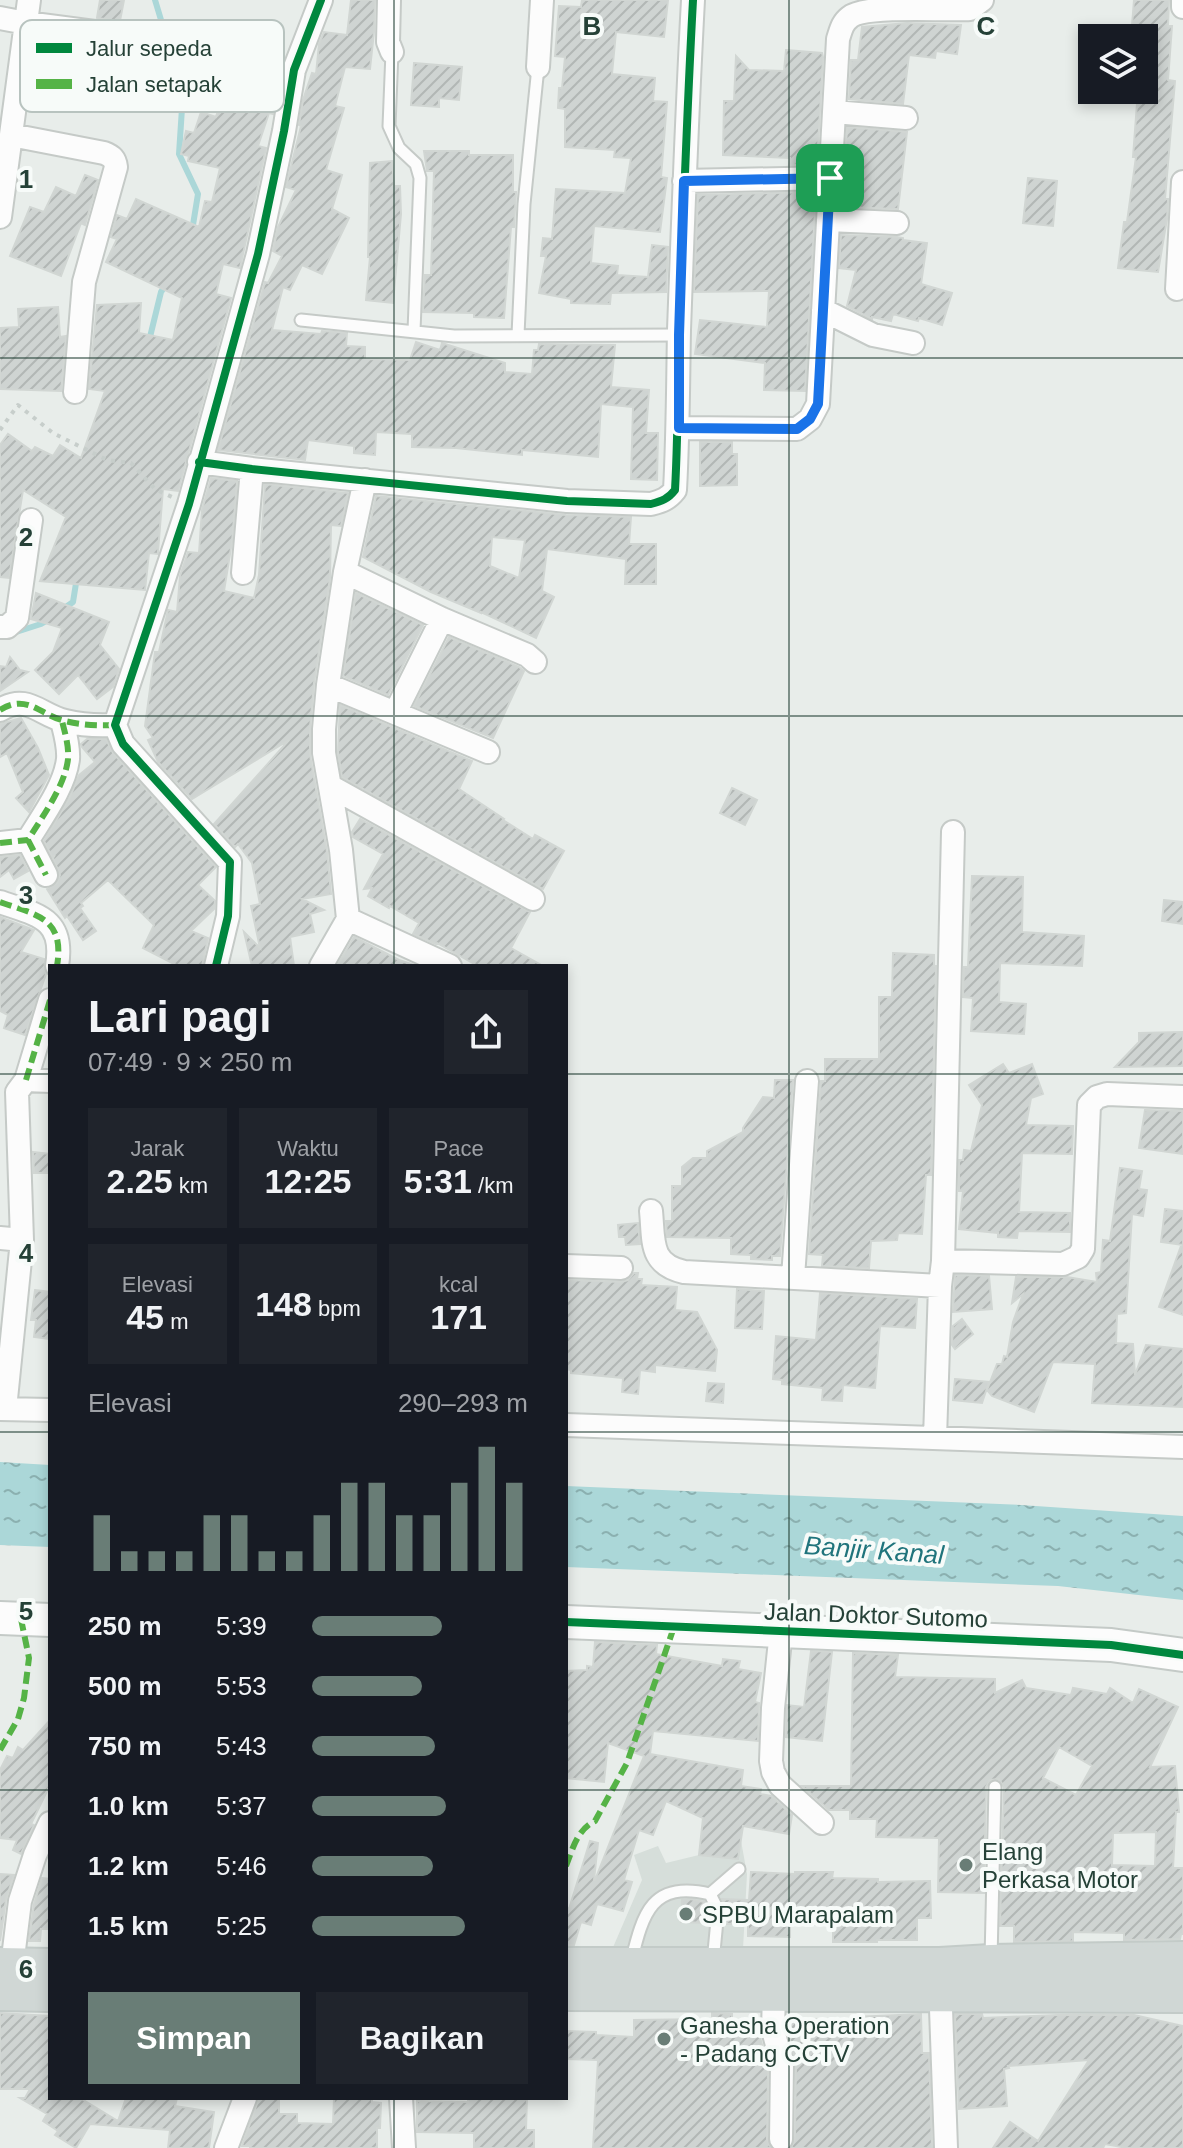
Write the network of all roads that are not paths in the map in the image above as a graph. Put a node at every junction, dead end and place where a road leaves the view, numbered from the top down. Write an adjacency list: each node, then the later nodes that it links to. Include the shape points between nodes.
1 (29, 0): 10 (street)
2 (321, 0): 33 (street, via 294,70 258,254)
3 (389, 0): 12 (street)
4 (542, 0): 13 (street)
5 (693, 0): 19 (street)
6 (982, 0): 15 (street, via 970,9 870,10 852,15 838,39)
7 (1183, 0): 8 (street)
8 (1183, 7)
9 (0, 18): 11 (street)
10 (26, 20)
11 (20, 22)
12 (392, 52): 27 (lane, via 389,126 420,178)
13 (538, 67): 28 (lane)
14 (20, 68): 17 (street)
15 (834, 112): 16 (street); 18 (street)
16 (906, 118)
17 (11, 135): 21 (street); 31 (street, via 104,153 115,161 84,282)
18 (830, 178): 19 (street); 22 (street)
19 (684, 181): 29 (street)
20 (1183, 182): 24 (street)
21 (0, 217)
22 (828, 220): 23 (street); 25 (street)
23 (897, 223)
24 (1177, 289)
25 (823, 310): 30 (street, via 873,335); 32 (street, via 818,404 810,419 797,429)
26 (301, 320): 27 (lane)
27 (414, 331): 28 (lane)
28 (518, 335): 29 (lane)
29 (679, 335): 32 (street)
30 (913, 343)
31 (75, 392)
32 (679, 428): 35 (street, via 675,490 651,504 567,501)
33 (199, 462): 34 (street); 46 (street)
34 (252, 469): 35 (street); 38 (street)
35 (365, 480): 37 (street)
36 (31, 520): 40 (street, via 17,618)
37 (345, 572): 39 (street); 42 (street)
38 (243, 573)
39 (442, 619): 41 (street); 44 (street)
40 (0, 627)
41 (535, 662)
42 (328, 685): 44 (street); 48 (street, via 324,753)
43 (0, 710): 45 (street, via 28,704)
44 (395, 713): 47 (street)
45 (62, 721): 46 (street); 50 (street, via 68,760)
46 (115, 725): 57 (street, via 123,744 230,862 228,916)
47 (488, 752)
48 (330, 786): 53 (street); 55 (street)
49 (953, 832): 67 (street)
50 (28, 840): 51 (street); 52 (street)
51 (0, 843)
52 (46, 875)
53 (533, 899)
54 (0, 902): 56 (street, via 49,922 60,952)
55 (348, 919): 58 (street); 59 (street)
56 (57, 964)
57 (216, 964)
58 (322, 964)
59 (446, 964)
60 (48, 1005): 63 (street)
61 (48, 1081): 63 (street)
62 (807, 1081): 70 (street)
63 (14, 1087): 66 (street)
64 (1183, 1097): 67 (street, via 1107,1094 1089,1105 1083,1249 1078,1257 1063,1264)
65 (651, 1211): 70 (street, via 655,1251 673,1270)
66 (11, 1239): 72 (street)
67 (943, 1261): 71 (street)
68 (568, 1266): 69 (street)
69 (621, 1268)
70 (793, 1277): 71 (street)
71 (940, 1286): 75 (street)
72 (3, 1409): 73 (street)
73 (48, 1410)
74 (568, 1425): 75 (street)
75 (935, 1438): 76 (street)
76 (1183, 1447)
77 (0, 1618): 78 (street)
78 (48, 1620)
79 (568, 1622): 80 (street, Jalan Doktor Sutomo)
80 (781, 1631): 81 (street, Jalan Doktor Sutomo, via 1111,1645); 83 (street, via 773,1772)
81 (1183, 1655)
82 (995, 1787): 88 (lane)
83 (822, 1823)
84 (48, 1827): 93 (street, via 20,1901)
85 (739, 1869): 86 (lane)
86 (710, 1894): 90 (lane, via 668,1892 649,1908); 92 (lane, via 718,1910)
87 (1183, 1960): 88 (main road)
88 (991, 1963): 94 (main road)
89 (568, 1966): 90 (main road)
90 (630, 1966): 92 (main road)
91 (48, 1967): 93 (main road)
92 (713, 1967): 94 (main road)
93 (4, 1975): 95 (main road)
94 (940, 1980): 97 (main road); 98 (main road); 104 (street)
95 (48, 1992)
96 (568, 1992): 97 (main road)
97 (774, 1993): 101 (street, via 773,2030 782,2064)
98 (1183, 1994)
99 (244, 2100): 102 (street)
100 (401, 2100): 103 (street)
101 (781, 2139)
102 (226, 2148)
103 (404, 2148)
104 (946, 2148)

